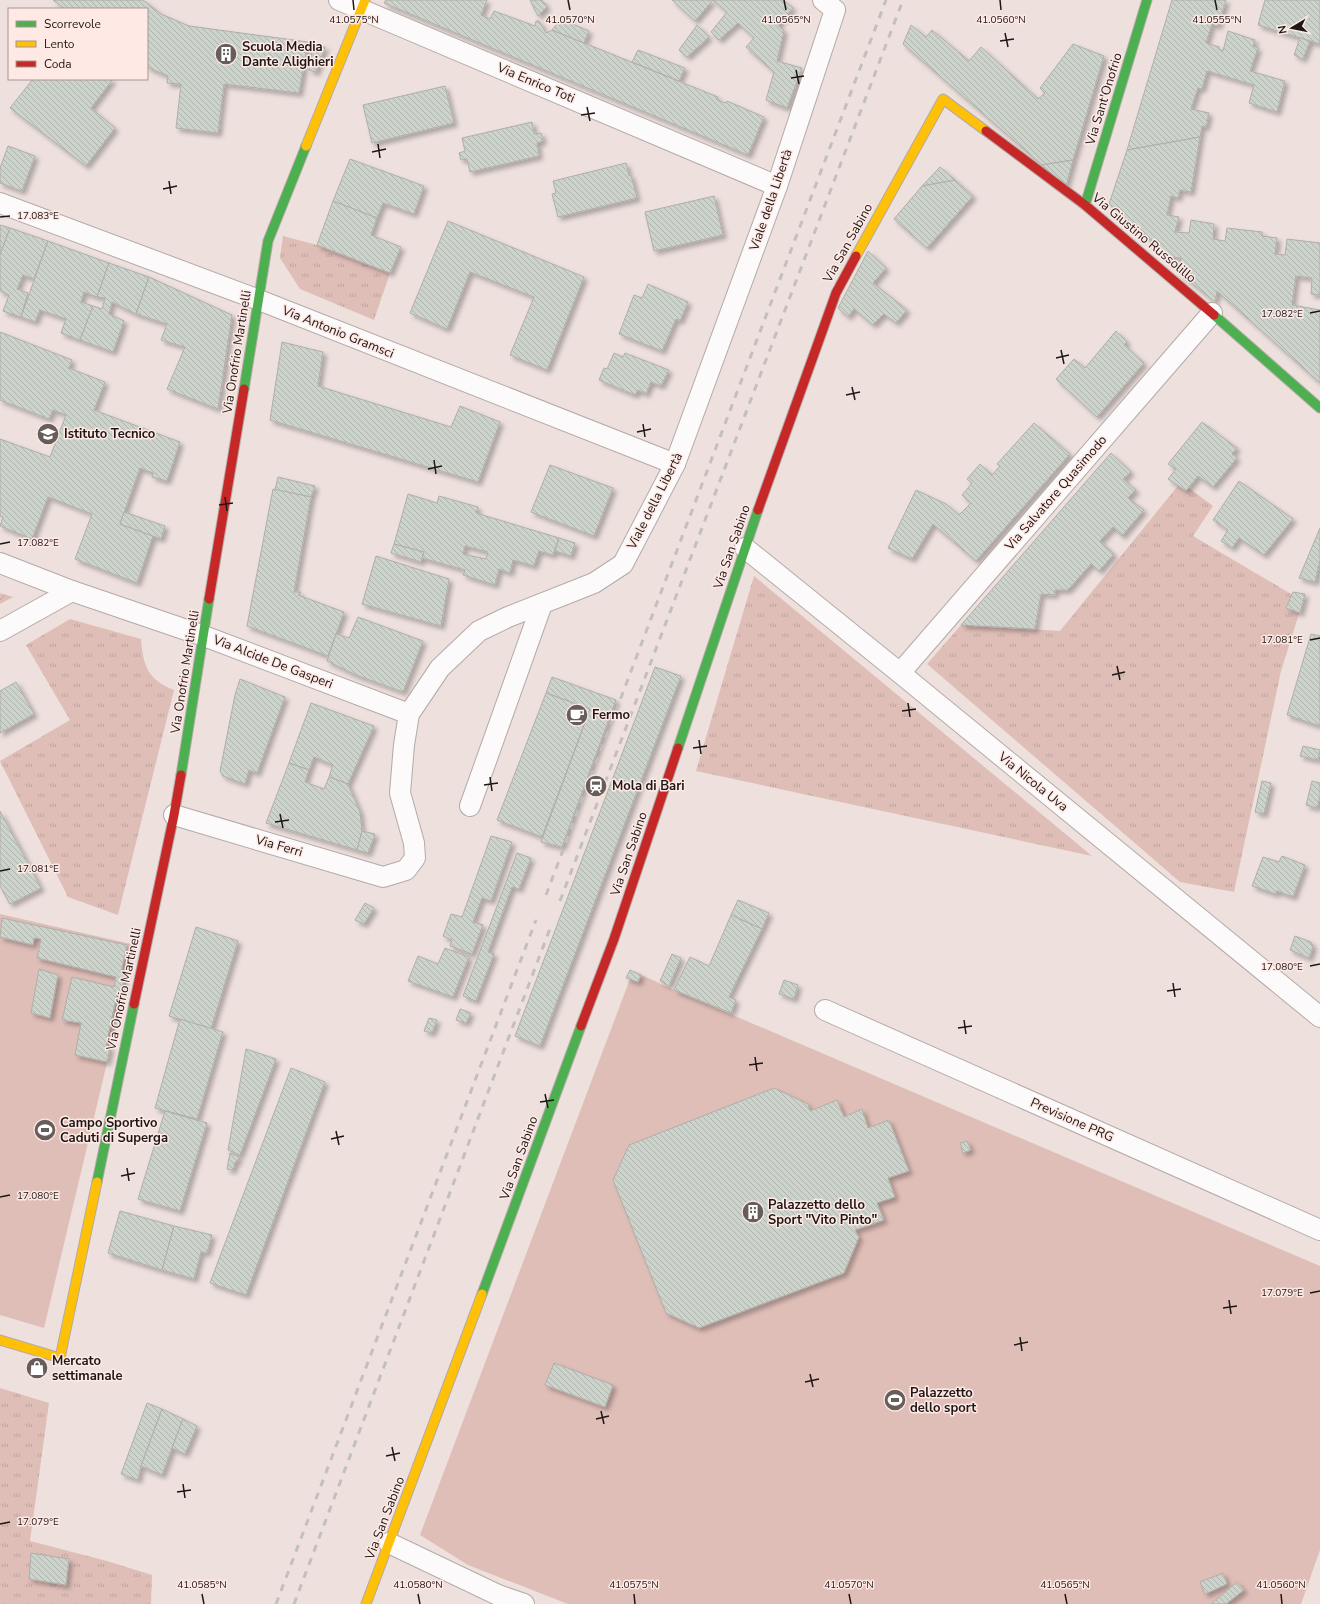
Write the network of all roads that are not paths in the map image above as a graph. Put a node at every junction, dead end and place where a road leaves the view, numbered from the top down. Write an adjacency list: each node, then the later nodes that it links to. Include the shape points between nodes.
1 (339, 0): 3 (street, Via Enrico Toti)
2 (1147, 0): 8 (street, Via Sant'Onofrio)
3 (363, 4): 6 (street, Via Enrico Toti); 9 (street, Via Onofrio Martinelli, via 268,241)
4 (829, 5): 6 (street, Viale della Libertà)
5 (942, 99): 8 (street, Via Giustino Russolillo); 13 (street, Via San Sabino, via 836,293)
6 (777, 186): 12 (street, Viale della Libertà)
7 (0, 203): 9 (street, Via Antonio Gramsci)
8 (1085, 205): 10 (street, Via Giustino Russolillo)
9 (259, 300): 12 (street, Via Antonio Gramsci); 18 (street, Via Onofrio Martinelli)
10 (1212, 313): 11 (street, Via Giustino Russolillo); 19 (street, Via Salvatore Quasimodo)
11 (1320, 408)
12 (675, 464): 16 (street, Viale della Libertà, via 623,564 594,583)
13 (745, 548): 19 (street, Via Nicola Uva); 28 (street, Via San Sabino, via 614,939)
14 (0, 564): 15 (street, Via Alcide De Gasperi)
15 (72, 591): 17 (street); 18 (street, Via Alcide De Gasperi)
16 (542, 604): 20 (street, Viale della Libertà, via 479,631 440,668); 21 (street)
17 (0, 631)
18 (204, 636): 20 (street, Via Alcide De Gasperi); 22 (street, Via Onofrio Martinelli)
19 (900, 673): 25 (street, Via Nicola Uva)
20 (409, 714): 23 (street, Viale della Libertà, via 400,794 414,843 415,858 406,870)
21 (470, 806)
22 (174, 815): 23 (street, Via Ferri); 27 (street, Via Onofrio Martinelli, via 60,1358)
23 (383, 877)
24 (825, 1010): 26 (street, Previsione PRG)
25 (1320, 1017)
26 (1320, 1230)
27 (0, 1340)
28 (389, 1542): 29 (street, Via San Sabino); 30 (street, via 498,1595)
29 (366, 1604)
30 (524, 1604)

